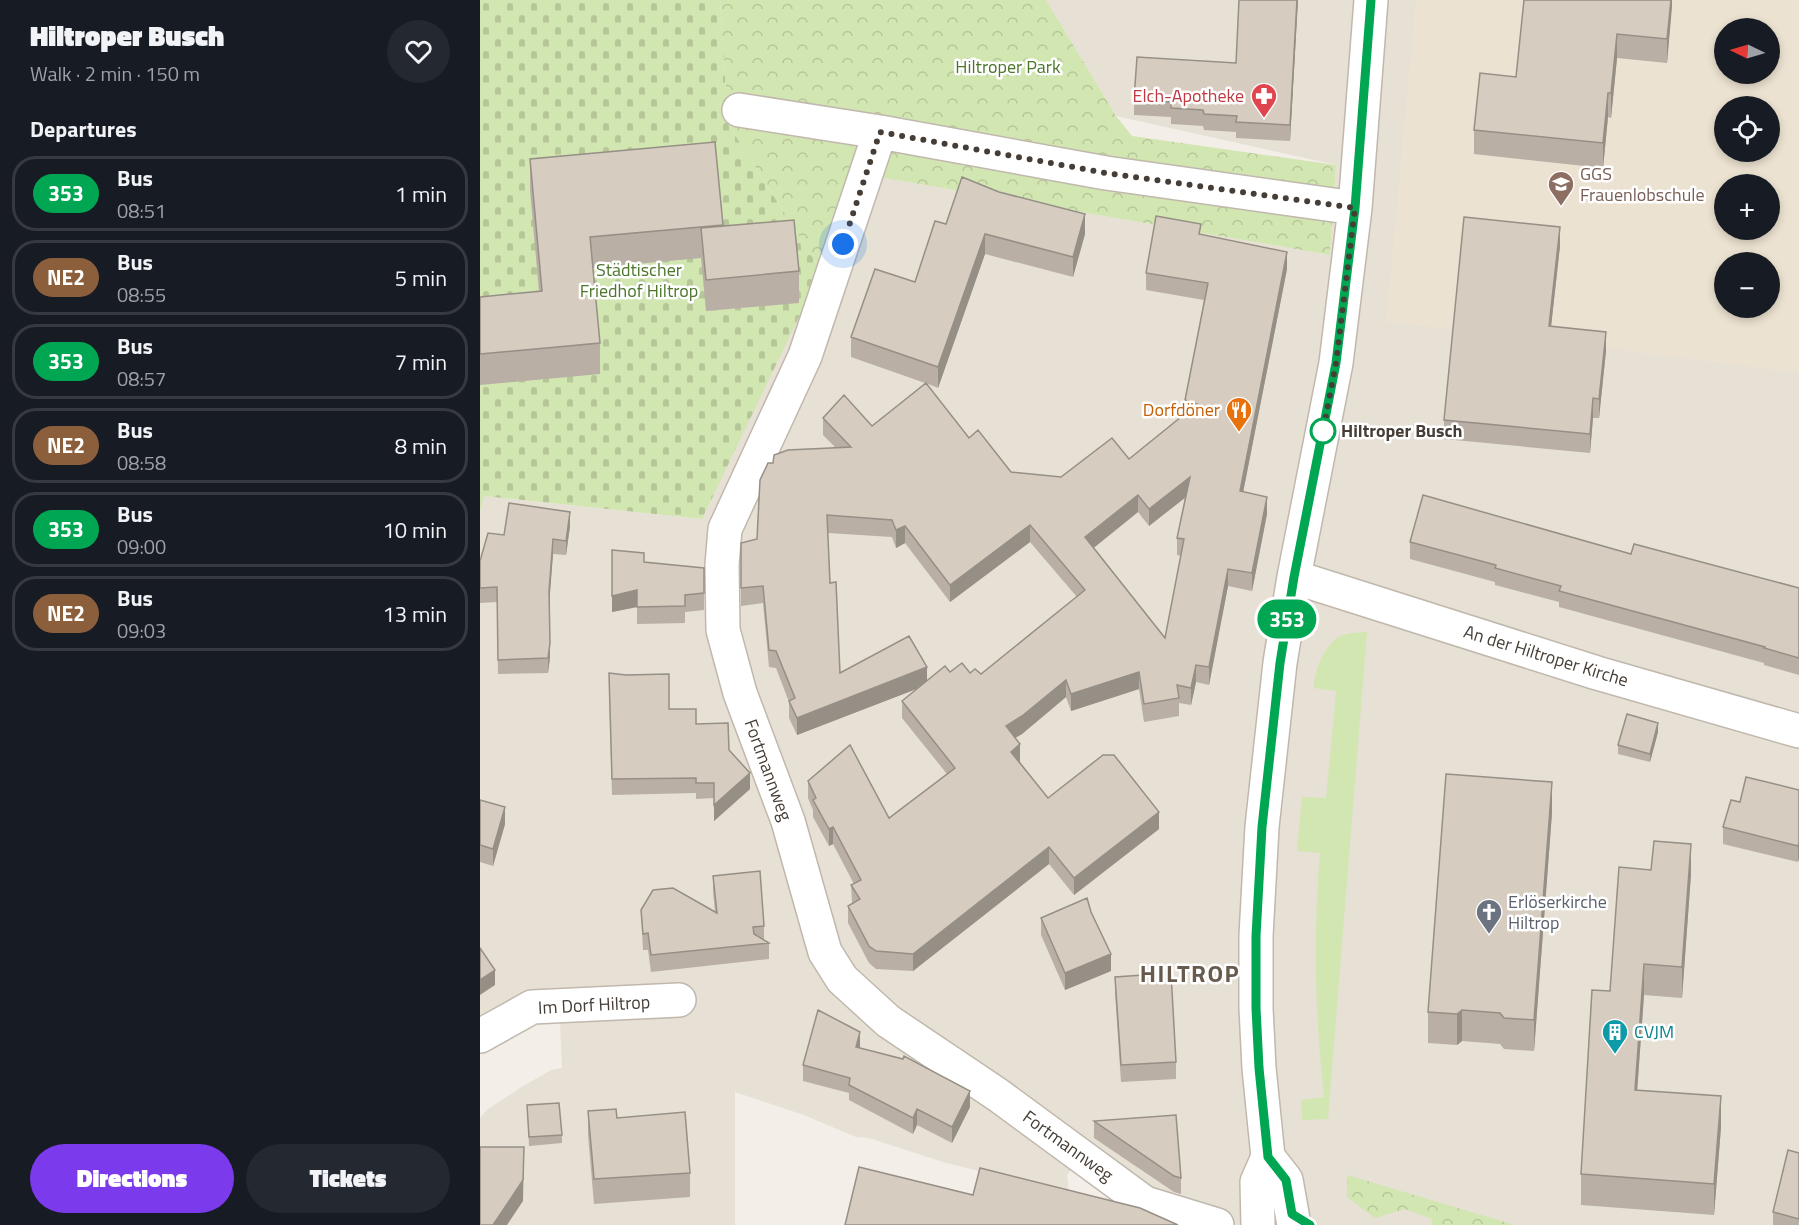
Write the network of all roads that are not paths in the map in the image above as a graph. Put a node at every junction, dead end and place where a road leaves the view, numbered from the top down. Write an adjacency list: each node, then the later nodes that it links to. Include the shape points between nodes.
1 (1371, 0): 4 (street)
2 (739, 110): 3 (street)
3 (880, 132): 4 (street, via 1106,173); 12 (street, Fortmannweg, via 805,356 725,529 723,630 740,693 788,821 825,952 842,979 888,1021 998,1095 1145,1203)
4 (1355, 208): 5 (street, via 1336,363)
5 (1294, 577): 6 (street, An der Hiltroper Kirche, via 1597,674); 9 (street, via 1272,730 1256,936 1259,1068)
6 (1799, 731)
7 (680, 1000): 8 (street, Im Dorf Hiltrop, via 532,1007)
8 (480, 1036)
9 (1268, 1157): 10 (street, via 1286,1180); 11 (street, via 1257,1182)
10 (1299, 1222): 11 (street)
11 (1252, 1224)
12 (1217, 1225)

